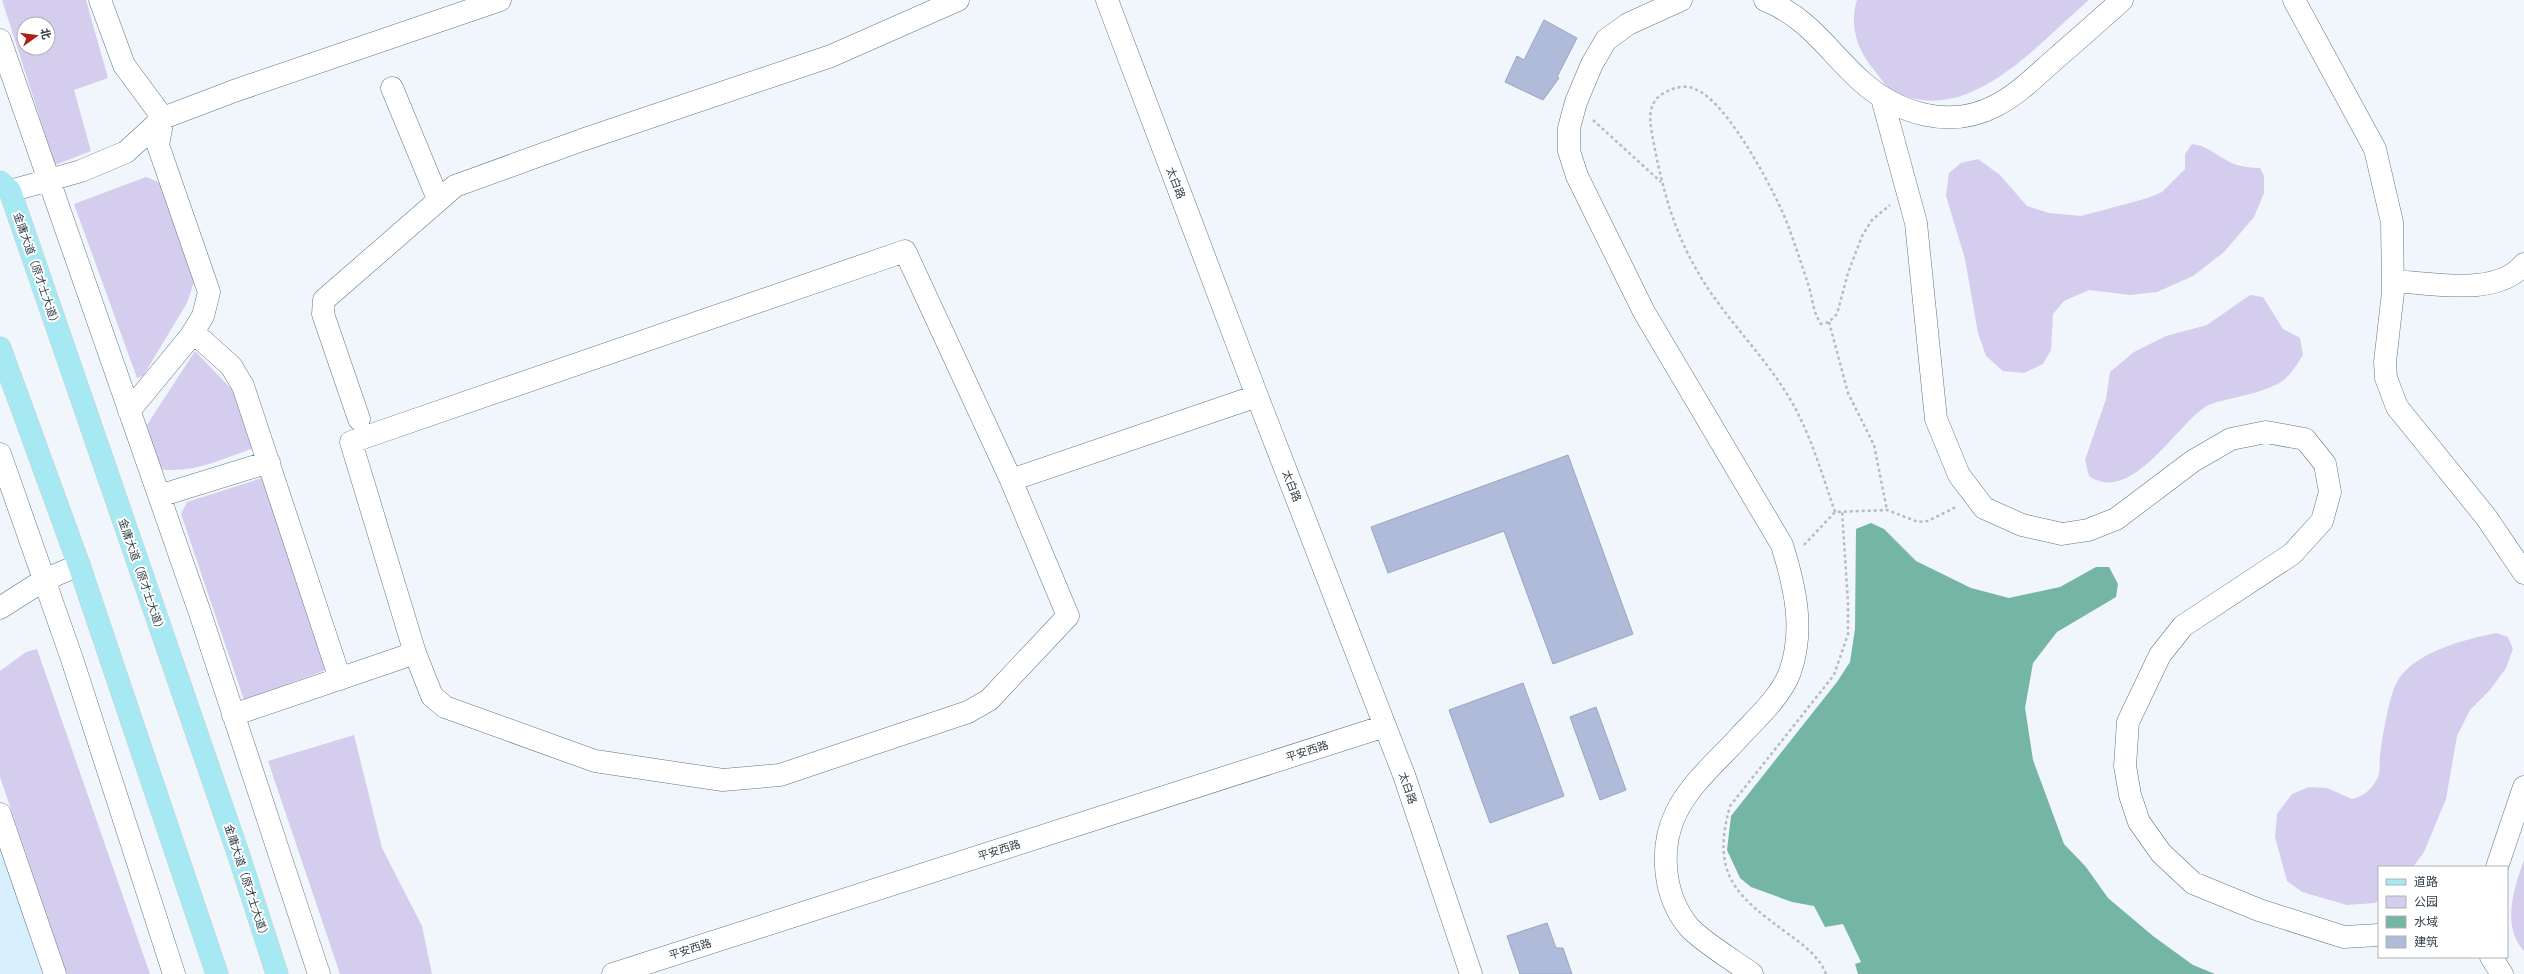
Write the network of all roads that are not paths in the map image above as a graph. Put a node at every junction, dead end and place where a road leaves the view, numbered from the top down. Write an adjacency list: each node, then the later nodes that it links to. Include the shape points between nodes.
1 (100, 0): 12 (street, via 124,65)
2 (500, 0): 12 (street, via 234,91)
3 (958, 0): 15 (street, via 831,56 462,183)
4 (1107, 0): 20 (street, 太白路)
5 (1681, 0): 47 (street, via 1628,24 1606,40 1592,64 1574,108 1569,128 1569,151 1577,176 1644,312 1782,545 1794,584 1798,640 1790,673 1774,700 1694,787 1676,813 1668,842 1665,869 1669,889 1690,927)
6 (1765, 0): 11 (street, via 1785,8 1806,24)
7 (2122, 0): 11 (street, via 2019,91 1994,107 1967,116 1939,118 1917,114)
8 (2294, 0): 17 (street, via 2375,149 2392,222)
9 (0, 40): 13 (street)
10 (392, 88): 15 (street)
11 (1882, 98): 38 (street, via 1909,194 1921,255 1936,419 1959,476 1984,508 2022,525 2062,534 2088,530 2116,519 2193,461 2231,439 2266,432 2305,439 2325,464 2330,492 2322,521 2292,554 2183,626 2160,655 2128,722 2125,766 2130,795 2139,822 2161,854 2193,883 2259,910 2344,937)
12 (163, 118): 13 (street, via 126,152 81,171); 18 (street, via 158,145 209,292 203,316)
13 (48, 181): 14 (street); 21 (street)
14 (5, 187): 43 (main road, 金庸大道（原才士大道）, via 239,856)
15 (438, 199): 22 (street, via 324,300 323,314)
16 (2524, 264): 17 (street, via 2517,273 2484,286)
17 (2393, 281): 28 (street, via 2385,362 2386,378 2397,407 2486,518)
18 (193, 332): 21 (street); 24 (street, via 231,366 243,386)
19 (0, 348): 27 (main road)
20 (1257, 396): 25 (street); 34 (street, 太白路)
21 (129, 411): 26 (street)
22 (359, 418)
23 (0, 454): 29 (street)
24 (269, 462): 26 (street); 32 (street)
25 (1010, 480): 31 (street, via 1068,616 989,700 968,712 780,775 722,780 595,761 553,748 445,707 432,696); 31 (street, via 905,251 351,442)
26 (159, 496): 33 (street)
27 (79, 565): 29 (street); 42 (main road)
28 (2524, 573)
29 (44, 580): 30 (street); 41 (street)
30 (0, 608)
31 (415, 653): 32 (street)
32 (340, 678): 33 (street)
33 (233, 715): 44 (street)
34 (1385, 726): 45 (street, 平安西路); 46 (street, 太白路)
35 (2524, 787): 37 (street)
36 (0, 814): 40 (street)
37 (2497, 866)
38 (2378, 935)
39 (2492, 958): 48 (street)
40 (56, 974)
41 (174, 974)
42 (217, 974)
43 (277, 974)
44 (320, 974)
45 (613, 974)
46 (1471, 974)
47 (1752, 974)
48 (2502, 974)

